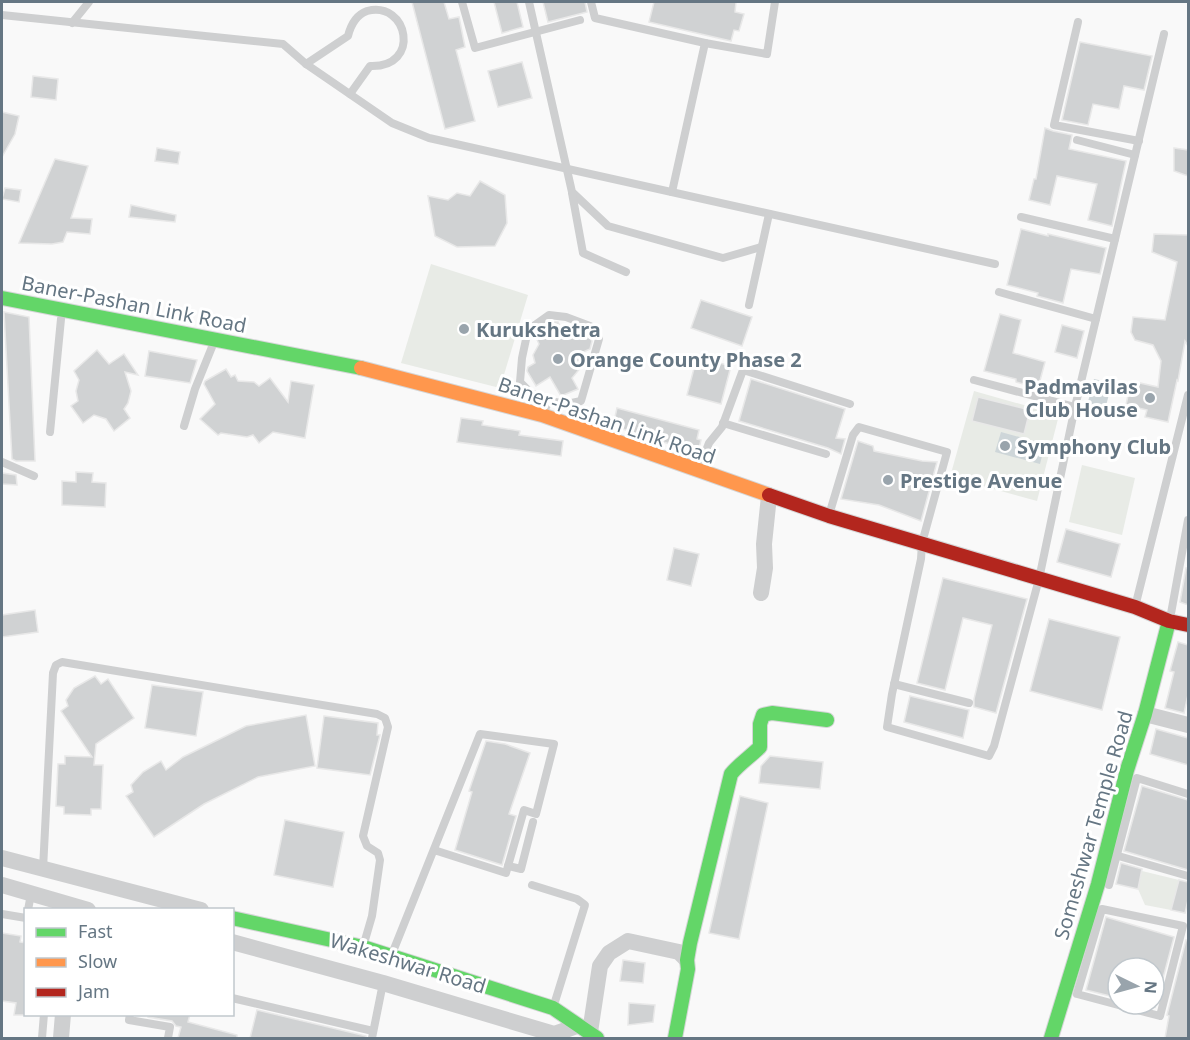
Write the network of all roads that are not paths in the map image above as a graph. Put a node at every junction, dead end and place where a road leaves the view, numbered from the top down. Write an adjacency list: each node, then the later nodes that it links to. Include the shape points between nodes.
1 (89, 2): 9 (lane)
2 (462, 2): 10 (lane, via 476,48)
3 (529, 2): 10 (lane)
4 (591, 2): 12 (lane, via 595,18)
5 (775, 2): 12 (lane, via 767,54)
6 (2, 15): 9 (lane)
7 (580, 20): 10 (lane)
8 (1078, 22): 16 (lane, via 1054,125)
9 (72, 23): 13 (lane, via 283,44)
10 (537, 32): 18 (lane)
11 (1164, 34): 16 (lane)
12 (705, 43): 20 (lane)
13 (306, 64): 14 (lane); 14 (lane, via 348,36 350,26 364,12 373,9 392,14 403,30 402,49 389,63 370,66)
14 (350, 94): 18 (lane, via 392,123 429,138)
15 (1077, 140): 17 (lane)
16 (1139, 141): 17 (lane)
17 (1135, 155): 23 (lane)
18 (567, 169): 19 (lane); 20 (lane)
19 (572, 192): 24 (lane, via 608,226 723,258); 26 (lane, via 583,253)
20 (672, 192): 21 (lane)
21 (769, 214): 24 (lane); 25 (lane)
22 (1021, 217): 23 (lane)
23 (1115, 239): 31 (lane)
24 (761, 247): 29 (lane)
25 (995, 264)
26 (626, 272)
27 (999, 292): 31 (lane)
28 (2, 298): 30 (street, Baner-Pashan Link Road)
29 (749, 305)
30 (62, 314): 32 (street, Baner-Pashan Link Road); 41 (lane)
31 (1096, 319): 37 (lane)
32 (215, 339): 38 (street, Baner-Pashan Link Road, via 384,373); 40 (lane)
33 (974, 380): 37 (lane)
34 (1188, 395): 52 (lane)
35 (549, 401): 35 (lane, via 531,393 520,382 528,330 549,315 590,326 599,339 580,401); 38 (lane)
36 (850, 404): 39 (lane, via 743,370)
37 (1075, 407): 50 (lane)
38 (543, 415): 44 (street, Baner-Pashan Link Road)
39 (723, 423): 42 (lane); 44 (lane, via 709,443)
40 (184, 426)
41 (50, 432)
42 (826, 454)
43 (2, 462): 45 (lane)
44 (699, 471): 46 (street, Baner-Pashan Link Road)
45 (34, 476)
46 (769, 496): 47 (street, Baner-Pashan Link Road); 51 (street)
47 (829, 516): 49 (street, Baner-Pashan Link Road); 49 (lane, via 852,435 859,427 947,452)
48 (1188, 520): 53 (lane)
49 (922, 543): 50 (street, Baner-Pashan Link Road); 55 (lane)
50 (1039, 579): 52 (street, Baner-Pashan Link Road); 55 (lane, via 989,756 887,727)
51 (761, 593)
52 (1135, 607): 53 (street, Baner-Pashan Link Road)
53 (1170, 621): 54 (street, Baner-Pashan Link Road); 57 (street, Someshwar Temple Road)
54 (1188, 625)
55 (894, 684): 56 (lane)
56 (969, 703)
57 (1145, 714): 59 (street); 63 (street, Someshwar Temple Road, via 1127,770)
58 (827, 720): 80 (street, via 763,715 760,747 730,774)
59 (1188, 725)
60 (1188, 794): 63 (lane, via 1137,778)
61 (533, 822): 65 (lane, via 521,869)
62 (434, 850): 65 (lane, via 506,873); 65 (lane, via 480,734 554,744 536,813 524,810); 79 (lane)
63 (1112, 855): 67 (lane); 73 (street, Someshwar Temple Road)
64 (2, 858): 66 (street)
65 (508, 866)
66 (43, 869): 72 (street); 78 (lane, via 53,673 62,662 377,714 385,718 388,726 363,836 380,860)
67 (1188, 876)
68 (2, 885): 70 (street)
69 (532, 885): 84 (lane, via 585,905)
70 (30, 902): 71 (street)
71 (75, 908)
72 (197, 908)
73 (1096, 908): 82 (street, Someshwar Temple Road); 82 (lane, via 1183,926 1160,1016)
74 (2, 914): 75 (lane)
75 (24, 918)
76 (234, 918): 78 (street, Wakeshwar Road)
77 (234, 943): 81 (street, Wakeshwar Road)
78 (363, 947): 79 (street, Wakeshwar Road)
79 (391, 956): 81 (street); 84 (street, Wakeshwar Road)
80 (687, 960): 88 (street, via 679,952 628,941 609,953 600,966); 93 (street)
81 (383, 982): 88 (street, Wakeshwar Road, via 554,1034); 89 (lane)
82 (1071, 992): 94 (street, Someshwar Temple Road)
83 (234, 999): 89 (lane)
84 (553, 1008): 88 (street, Wakeshwar Road)
85 (44, 1016): 90 (lane)
86 (63, 1016): 91 (street)
87 (130, 1016): 92 (lane, via 129,1020 170,1027)
88 (588, 1032)
89 (373, 1035)
90 (42, 1038)
91 (60, 1038)
92 (168, 1038)
93 (675, 1038)
94 (1052, 1038)

